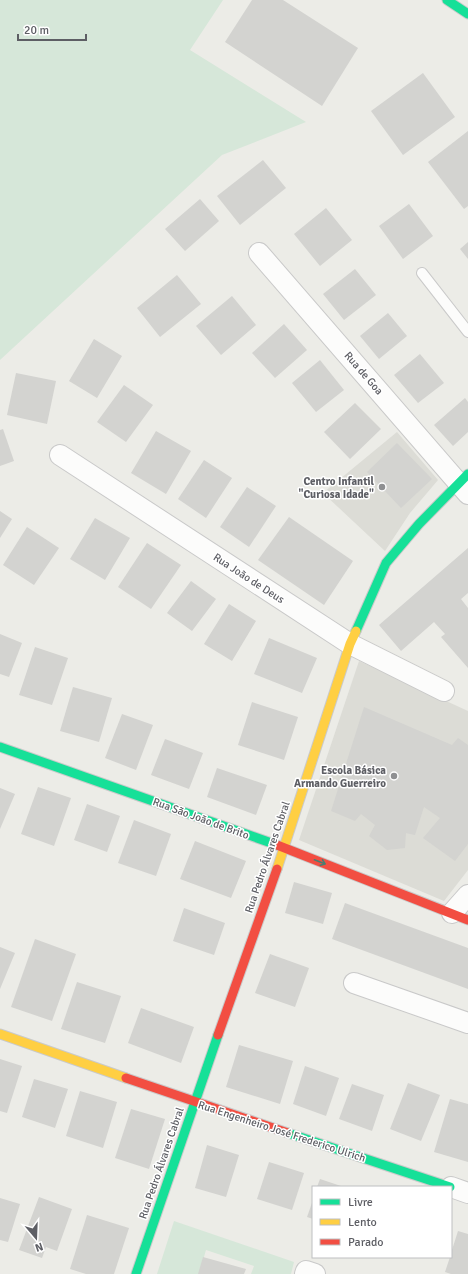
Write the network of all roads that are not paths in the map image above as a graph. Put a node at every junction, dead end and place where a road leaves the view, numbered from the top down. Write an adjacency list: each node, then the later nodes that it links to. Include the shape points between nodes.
1 (447, 0): 2 (street)
2 (459, 8): 3 (street); 4 (street)
3 (468, 14)
4 (468, 18)
5 (259, 253): 9 (street, Rua de Goa)
6 (422, 273): 7 (lane)
7 (468, 332)
8 (60, 456): 10 (street, Rua João de Deus)
9 (465, 484): 10 (street, Rua Pedro Álvares Cabral, via 420,524 386,563)
10 (350, 644): 11 (street, Rua João de Deus); 13 (street, Rua Pedro Álvares Cabral)
11 (444, 691)
12 (0, 747): 13 (street, Rua São João de Brito)
13 (284, 848): 15 (street, Rua São João de Brito, one-way to 15); 19 (street, Rua Pedro Álvares Cabral)
14 (468, 895): 15 (street)
15 (460, 917)
16 (354, 983): 17 (street)
17 (468, 1023)
18 (0, 1034): 19 (street, Rua Engenheiro José Frederico Ulrich)
19 (195, 1102): 20 (street, Rua Engenheiro José Frederico Ulrich); 23 (street, Rua Pedro Álvares Cabral)
20 (448, 1186)
21 (452, 1187): 22 (street, Rua Engenheiro José Frederico Ulrich)
22 (468, 1193)
23 (136, 1274)
24 (305, 1274): 25 (street, via 306,1271)
25 (315, 1274)

